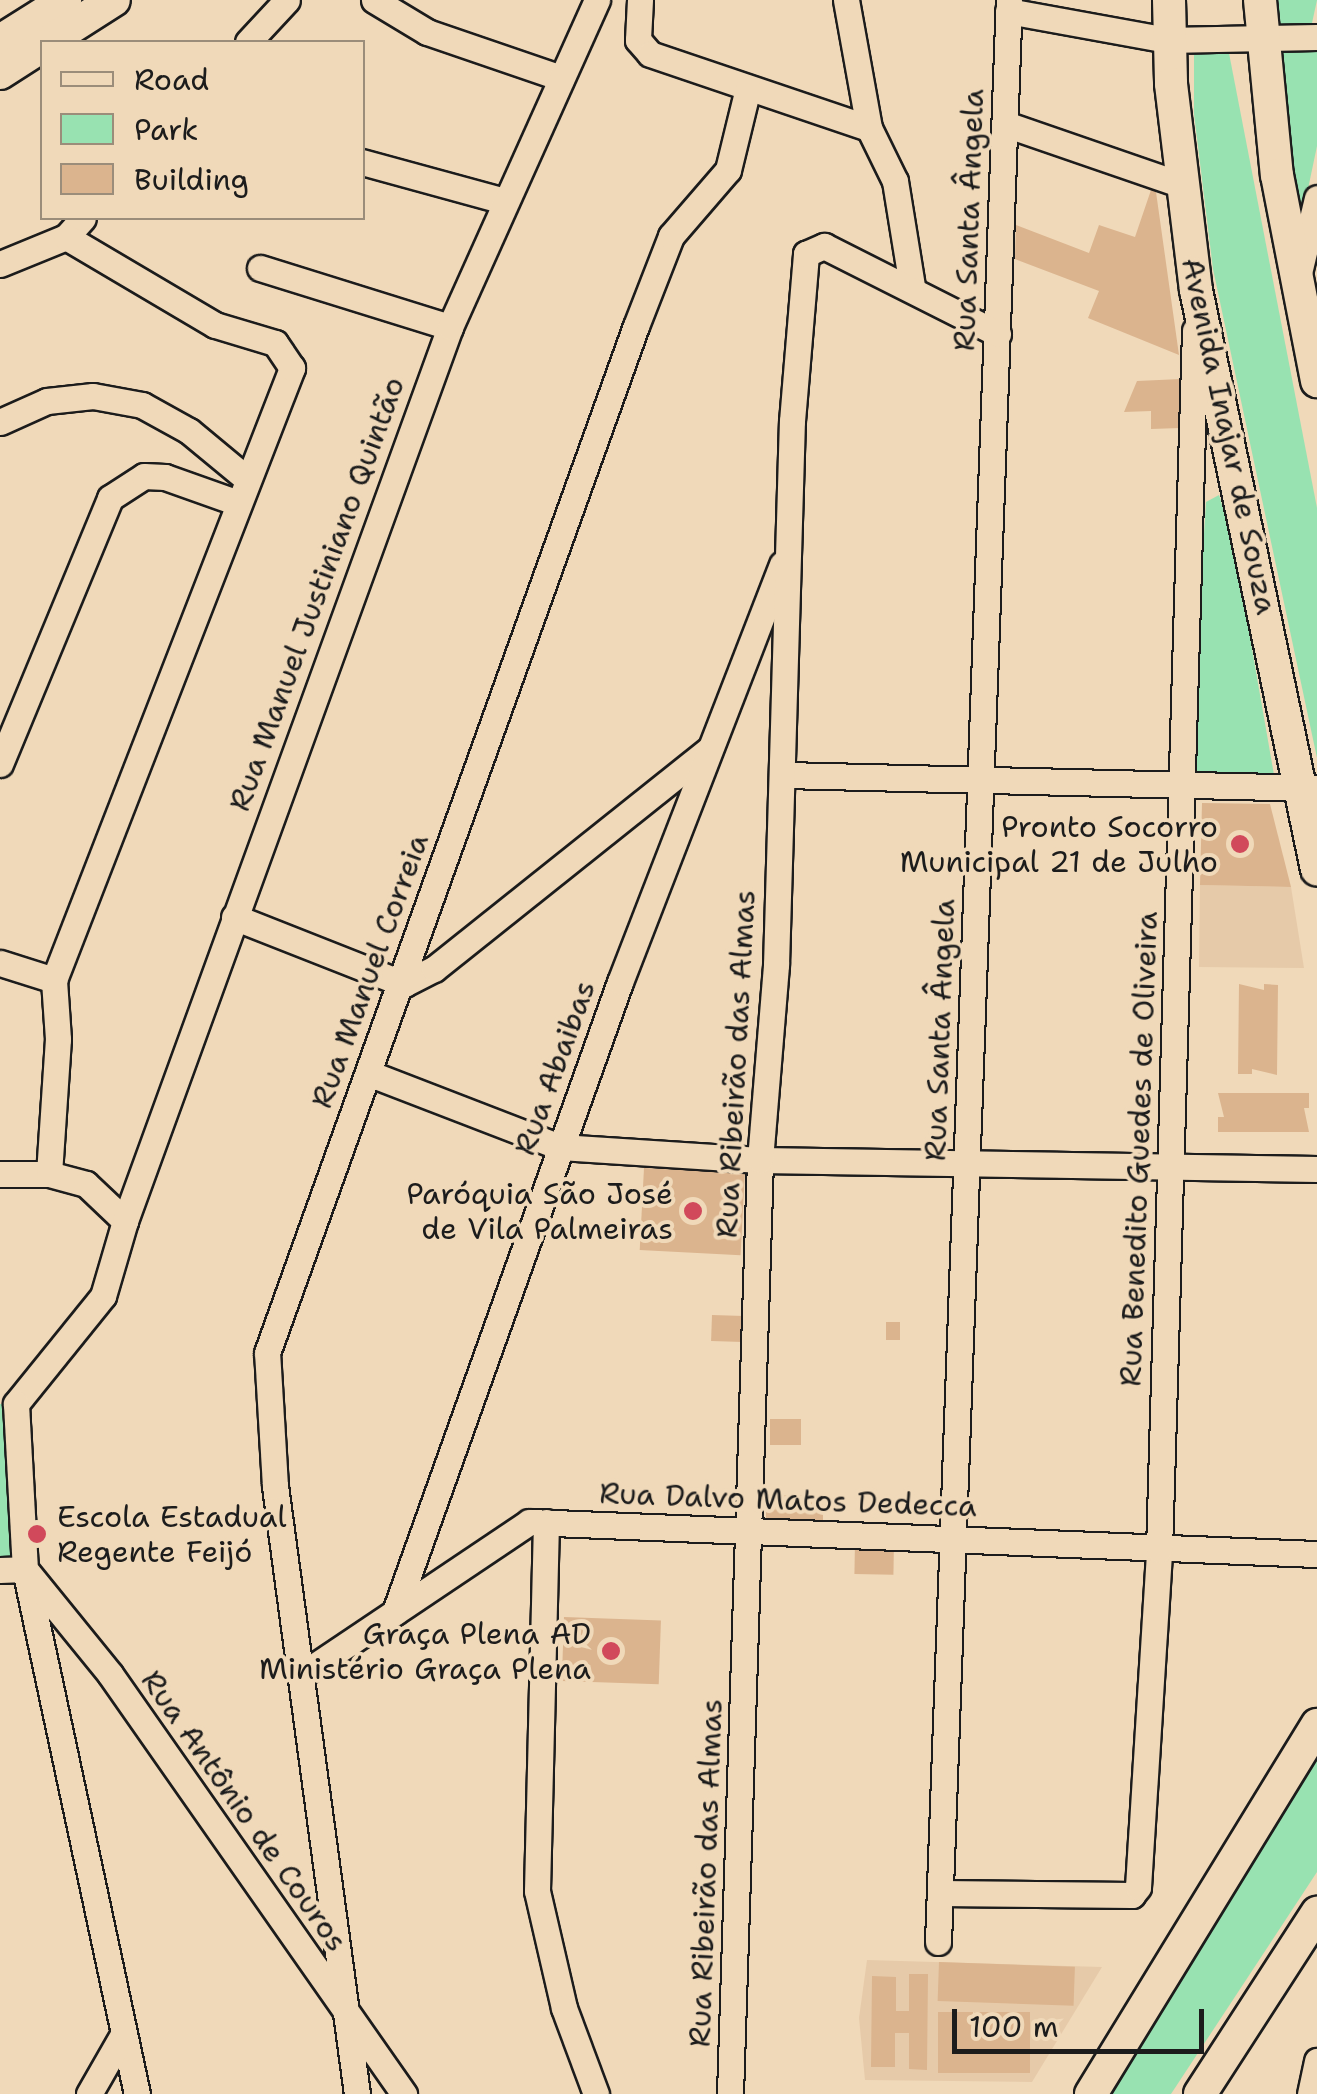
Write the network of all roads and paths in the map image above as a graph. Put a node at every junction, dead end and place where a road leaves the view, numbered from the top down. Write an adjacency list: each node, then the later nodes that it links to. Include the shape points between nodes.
1 (65, 0): 18 (main road)
2 (114, 0): 15 (main road)
3 (374, 0): 21 (street, via 426,32)
4 (597, 0): 21 (street, Rua Manuel Justiniano Quintão)
5 (640, 0): 22 (street, via 638,40 650,54)
6 (846, 0): 24 (street)
7 (1094, 0): 12 (street)
8 (1168, 0): 17 (main road, Avenida Inajar de Souza)
9 (1260, 0): 14 (main road)
10 (286, 3): 16 (street)
11 (1008, 6): 12 (street); 23 (street, Rua Santa Ângela)
12 (1092, 27): 17 (street)
13 (1314, 30): 14 (street)
14 (1258, 37): 17 (street); 32 (main road)
15 (51, 40)
16 (250, 40)
17 (1167, 40): 26 (main road, Avenida Inajar de Souza)
18 (0, 41)
19 (40, 47): 20 (main road)
20 (0, 73)
21 (561, 78): 28 (street, Rua Manuel Justiniano Quintão)
22 (748, 88): 24 (street); 52 (street, Rua Manuel Correia, via 728,170 670,236)
23 (1005, 124): 26 (street); 36 (street, Rua Santa Ângela)
24 (869, 128): 33 (street, via 896,182)
25 (365, 163): 28 (street)
26 (1182, 185): 34 (main road, Avenida Inajar de Souza)
27 (1317, 198): 32 (street)
28 (505, 201): 35 (street, Rua Manuel Justiniano Quintão)
29 (74, 227): 30 (street); 40 (street, via 215,324 276,343 292,368)
30 (0, 264)
31 (260, 268): 35 (street)
32 (1296, 282): 37 (main road)
33 (912, 286): 36 (street, Rua Ribeirão das Almas); 41 (street, Rua Ribeirão das Almas, via 824,246 806,254)
34 (1196, 290): 46 (street, Rua Benedito Guedes de Oliveira); 47 (main road, Avenida Inajar de Souza)
35 (450, 327): 49 (street, Rua Manuel Justiniano Quintão)
36 (998, 334): 45 (street, Rua Santa Ângela)
37 (1312, 340): 38 (main road)
38 (1317, 381)
39 (0, 422): 40 (street, via 47,400 93,396 142,405 189,431)
40 (243, 491): 43 (street, via 144,476 110,498); 51 (street)
41 (788, 550): 42 (street, Rua Abaibas); 44 (street, Rua Ribeirão das Almas)
42 (708, 750): 52 (street, via 434,969); 54 (street, Rua Abaibas)
43 (0, 764)
44 (784, 776): 45 (street); 55 (street, Rua Ribeirão das Almas)
45 (982, 780): 46 (street); 56 (street, Rua Santa Ângela)
46 (1182, 786): 47 (street); 57 (street, Rua Benedito Guedes de Oliveira)
47 (1309, 788): 48 (main road, Avenida Inajar de Souza)
48 (1317, 869)
49 (234, 917): 52 (street); 61 (street, Rua Manuel Justiniano Quintão)
50 (0, 962): 51 (street)
51 (54, 980): 60 (street, via 58,1038)
52 (404, 984): 53 (street, Rua Manuel Correia)
53 (368, 1073): 54 (street); 70 (street, Rua Manuel Correia, via 266,1367)
54 (560, 1147): 55 (street); 69 (street, Rua Abaibas)
55 (760, 1160): 56 (street); 64 (street, Rua Ribeirão das Almas)
56 (968, 1164): 57 (street); 65 (street, Rua Santa Ângela)
57 (1172, 1167): 58 (street); 66 (street, Rua Benedito Guedes de Oliveira)
58 (1317, 1169)
59 (0, 1174): 60 (street)
60 (49, 1174): 61 (street, via 86,1184)
61 (125, 1221): 62 (street, Rua Manuel Justiniano Quintão, via 102,1296)
62 (8, 1404): 68 (street)
63 (546, 1522): 64 (street, Rua Dalvo Matos Dedecca); 69 (street, Rua Dalvo Matos Dedecca, via 512,1527); 84 (street, via 537,1891 564,2008)
64 (753, 1534): 65 (street, Rua Dalvo Matos Dedecca); 85 (street, Rua Ribeirão das Almas)
65 (956, 1539): 66 (street, Rua Dalvo Matos Dedecca); 72 (street, Rua Santa Ângela)
66 (1159, 1550): 67 (street, Rua Dalvo Matos Dedecca); 72 (street, Rua Benedito Guedes de Oliveira, via 1137,1891)
67 (1317, 1554)
68 (12, 1569): 76 (street, Rua Antônio de Couros, via 110,1674); 78 (street)
69 (395, 1612): 70 (street, Rua Dalvo Matos Dedecca)
70 (303, 1674): 74 (street, Rua Manuel Correia)
71 (1317, 1725): 86 (main road)
72 (940, 1893): 75 (street, Rua Santa Ângela)
73 (1317, 1912): 87 (main road)
74 (336, 1921): 76 (street, via 321,1942); 77 (street, Rua Manuel Correia)
75 (938, 1942)
76 (301, 1951): 77 (street, Rua Antônio de Couros)
77 (347, 2017): 82 (street, Rua Manuel Correia); 83 (street, Rua Antônio de Couros)
78 (124, 2033): 80 (street); 81 (street)
79 (1317, 2061): 88 (street)
80 (88, 2094)
81 (136, 2094)
82 (357, 2094)
83 (404, 2094)
84 (596, 2094)
85 (730, 2094)
86 (1090, 2094)
87 (1200, 2094)
88 (1310, 2094)

